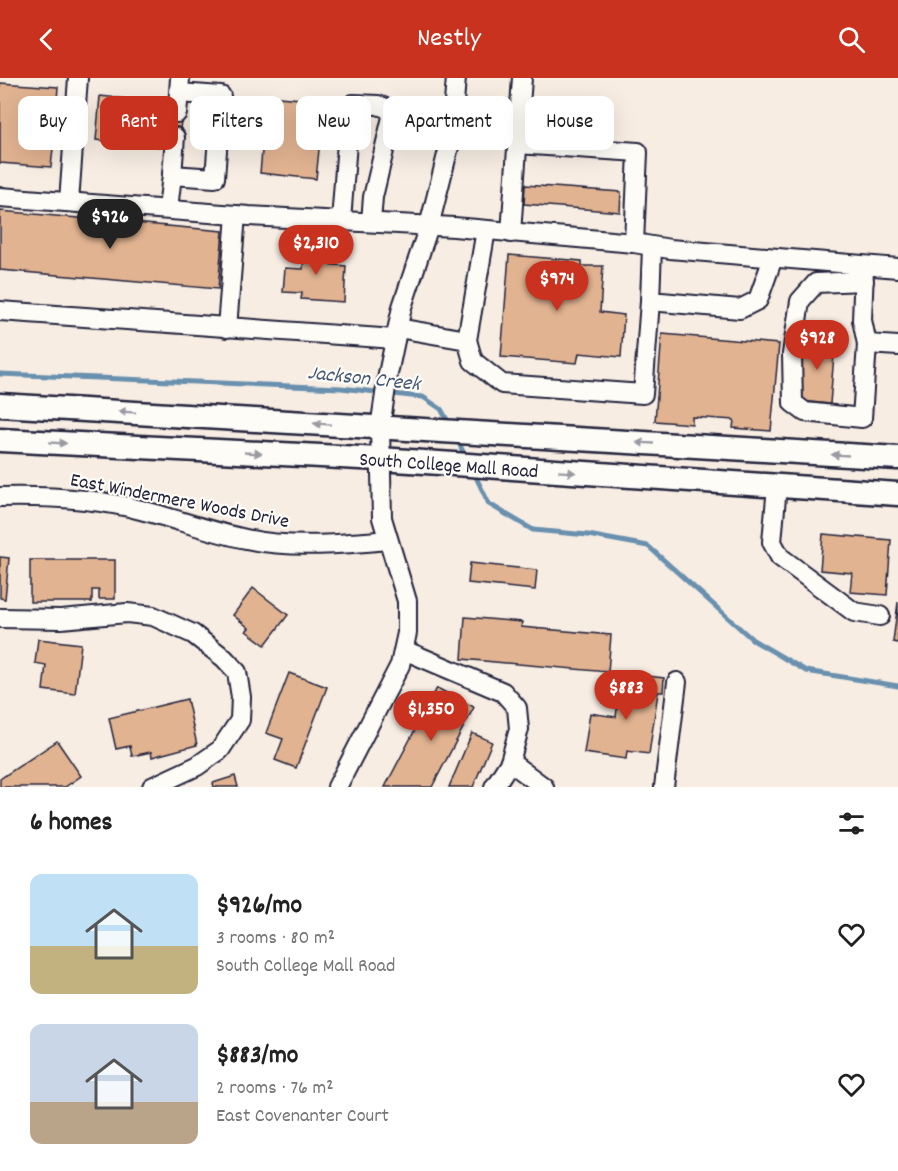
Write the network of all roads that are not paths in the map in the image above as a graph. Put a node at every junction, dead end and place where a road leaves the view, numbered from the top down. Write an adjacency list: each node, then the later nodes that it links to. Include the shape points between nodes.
1 (78, 78): 10 (street)
2 (456, 78): 15 (street, via 451,139)
3 (522, 78): 6 (street)
4 (180, 86): 5 (street); 8 (street, via 221,96 215,178)
5 (178, 104)
6 (517, 144): 17 (street); 18 (street, via 638,152)
7 (174, 150): 8 (street)
8 (172, 174): 11 (street)
9 (0, 197): 10 (street)
10 (69, 202): 11 (street)
11 (168, 209): 12 (street)
12 (236, 215): 13 (street); 25 (street)
13 (341, 221): 14 (street); 14 (street, via 353,104 378,105 389,109 392,117)
14 (370, 222): 15 (street)
15 (429, 226): 16 (street); 26 (street)
16 (486, 230): 17 (street); 27 (street)
17 (511, 233): 18 (street)
18 (634, 243): 19 (street)
19 (652, 247): 20 (street); 23 (street)
20 (773, 258): 22 (street); 23 (street, via 758,300 740,309)
21 (898, 268): 22 (street)
22 (864, 272): 28 (street, via 862,320); 28 (street, via 816,283 800,301 792,354 793,403 805,412 862,418)
23 (650, 301): 27 (street, via 643,394 502,384 473,361)
24 (0, 310): 25 (street)
25 (227, 328): 26 (street)
26 (396, 333): 27 (street); 31 (street)
27 (467, 340)
28 (867, 344): 29 (street)
29 (898, 346)
30 (0, 405): 31 (main road, South College Mall Road, one-way to 30)
31 (381, 418): 33 (main road, South College Mall Road, one-way to 31, via 426,431); 34 (street)
32 (0, 440): 34 (main road, South College Mall Road, one-way to 34)
33 (898, 458)
34 (380, 459): 35 (main road, South College Mall Road, one-way to 35); 38 (street, via 382,518)
35 (777, 486): 36 (main road, South College Mall Road); 39 (street, via 772,542 780,557 854,612)
36 (898, 494)
37 (0, 497): 38 (street, East Windermere Woods Drive, via 98,501 268,542 330,544)
38 (388, 540): 41 (street, via 407,601)
39 (880, 616)
40 (0, 618): 44 (street, via 61,619 127,613 153,616 193,634 237,672 240,720 220,750 197,766)
41 (404, 650): 43 (street, via 503,692 517,708 519,729); 45 (street)
42 (677, 682): 48 (street)
43 (510, 762): 46 (street); 47 (street)
44 (152, 787)
45 (337, 787)
46 (494, 787)
47 (544, 787)
48 (664, 787)

